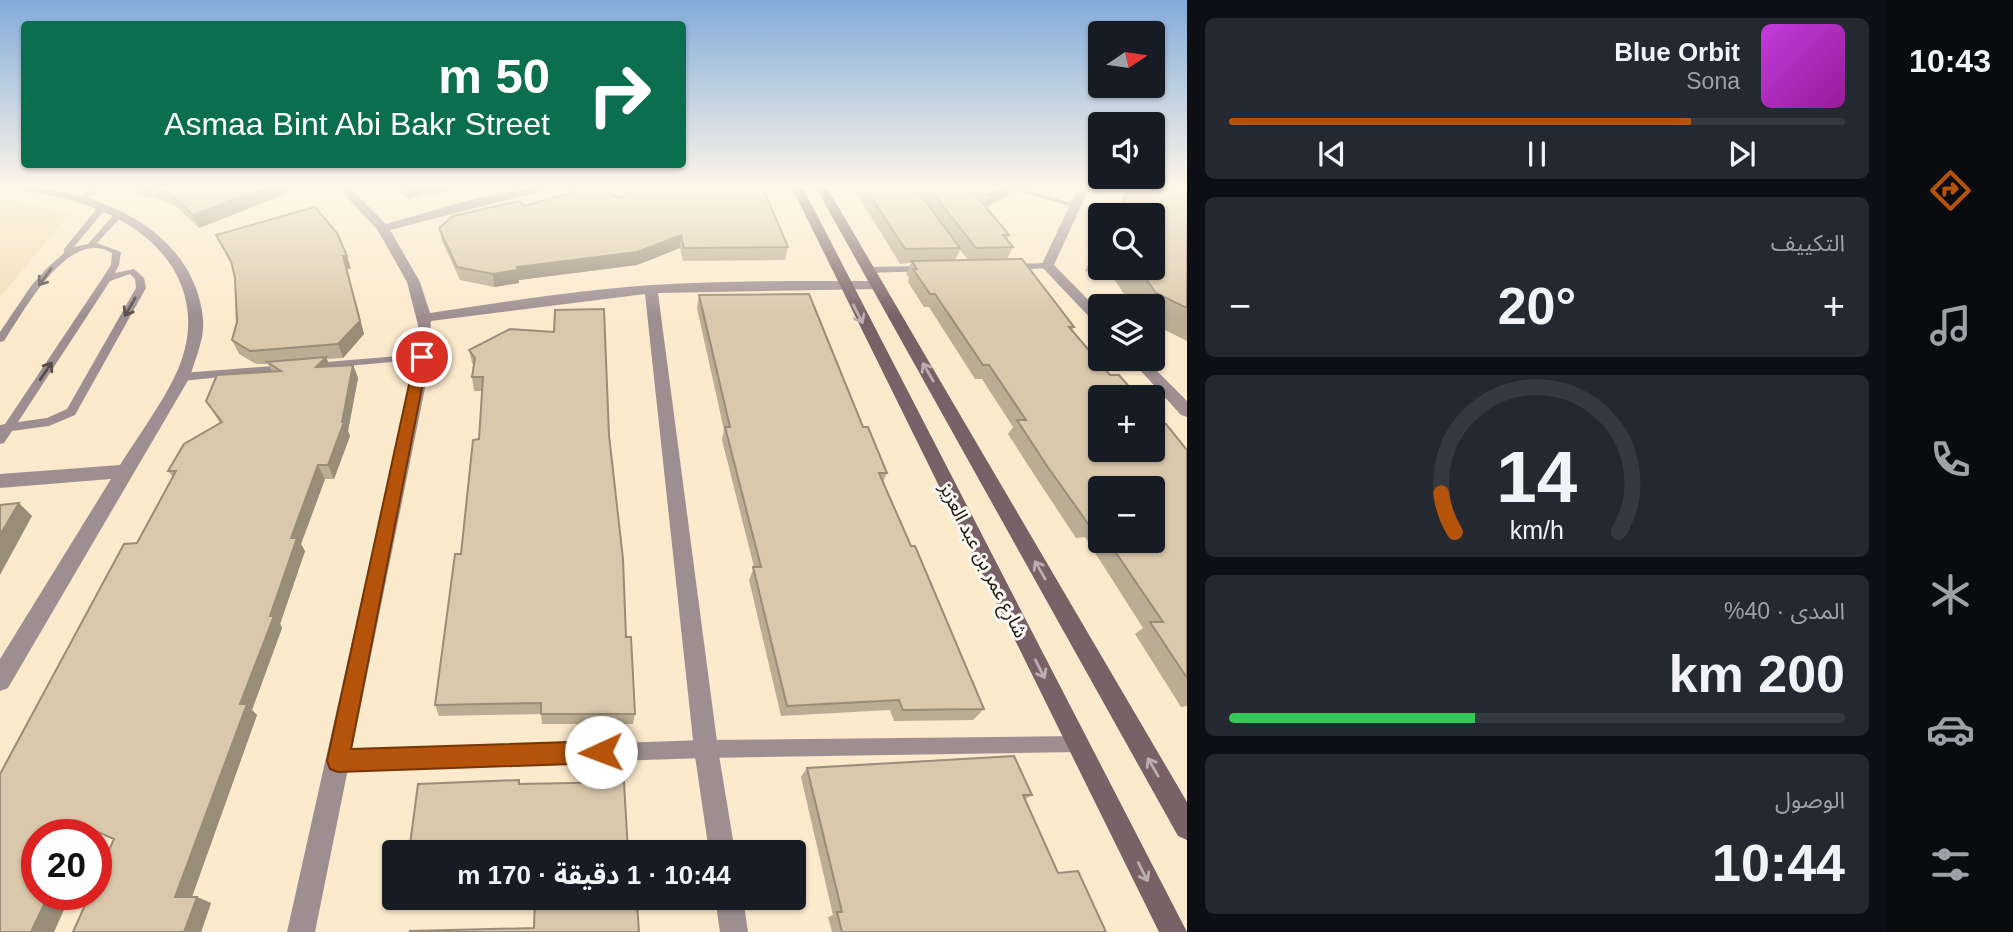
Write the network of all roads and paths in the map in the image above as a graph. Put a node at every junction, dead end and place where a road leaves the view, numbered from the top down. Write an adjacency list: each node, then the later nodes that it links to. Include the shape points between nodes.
1 (84, 229): 9 (lane)
2 (105, 229): 8 (lane)
3 (146, 229): 22 (street, via 175,257 189,285 196,322)
4 (386, 229): 18 (street, via 406,267)
5 (817, 229): 15 (street, شارع عمر بن عبد العزيز)
6 (845, 229): 13 (street)
7 (1065, 229): 10 (street)
8 (92, 243): 9 (lane); 14 (lane, via 117,251)
9 (64, 254): 19 (lane, one-way to 19)
10 (1047, 266): 11 (lane); 17 (street)
11 (1006, 267)
12 (937, 268): 13 (lane)
13 (873, 277): 15 (street); 36 (street, one-way to 13)
14 (107, 279): 28 (lane, one-way to 14); 28 (lane, one-way to 28, via 131,271 141,288 71,412 49,422)
15 (844, 285): 16 (street); 33 (street, شارع عمر بن عبد العزيز, one-way to 33)
16 (651, 289): 18 (street); 34 (street)
17 (1088, 308)
18 (424, 318): 20 (street)
19 (0, 339)
20 (422, 357): 22 (lane); 35 (street)
21 (1148, 371): 23 (street)
22 (182, 377): 30 (street)
23 (1161, 385)
24 (1187, 387): 25 (street)
25 (1165, 388)
26 (1165, 389): 27 (street)
27 (1187, 411)
28 (4, 428): 29 (lane)
29 (0, 440)
30 (127, 471): 31 (street); 32 (street)
31 (0, 481)
32 (0, 680)
33 (1078, 744): 34 (lane); 41 (street, شارع عمر بن عبد العزيز, one-way to 41)
34 (706, 749): 35 (lane); 37 (street)
35 (338, 761): 39 (street)
36 (1187, 827)
37 (720, 840)
38 (731, 910): 40 (street)
39 (301, 932)
40 (734, 932)
41 (1174, 932)

